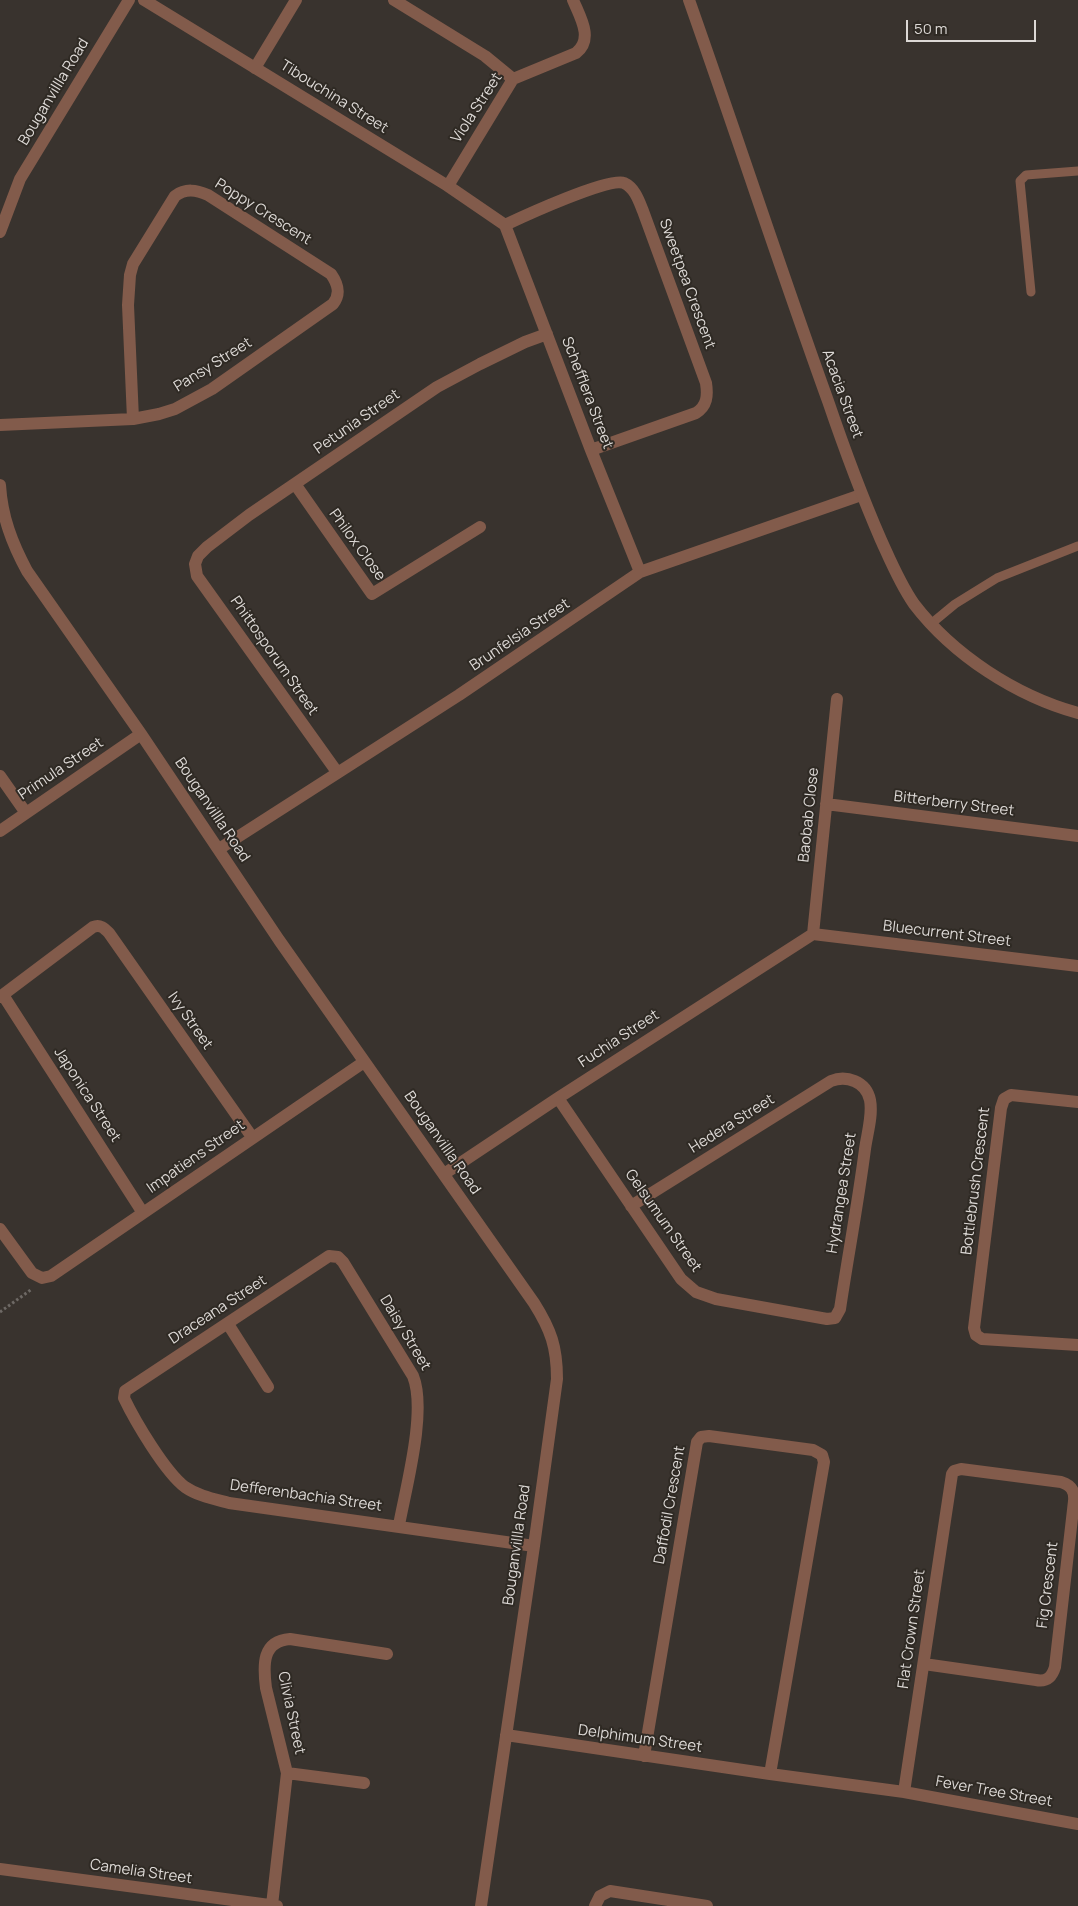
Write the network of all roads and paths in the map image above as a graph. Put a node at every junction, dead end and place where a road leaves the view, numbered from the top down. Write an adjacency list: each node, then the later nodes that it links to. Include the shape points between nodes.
1 (129, 0): 12 (street, Bouganvillla Road, via 20,179)
2 (144, 0): 7 (street, Tibouchina Street)
3 (296, 0): 7 (street)
4 (394, 0): 8 (street, via 485,56)
5 (573, 0): 8 (street, Viola Street, via 585,35 584,45 576,53)
6 (689, 0): 21 (street, Acacia Street)
7 (255, 68): 10 (street, Tibouchina Street)
8 (513, 78): 10 (street, Viola Street)
9 (1078, 171): 13 (lane, via 1026,175 1020,182)
10 (448, 186): 11 (street, Tibouchina Street)
11 (505, 224): 15 (street, Schefflera Street); 18 (street, Sweetpea Crescent, via 615,182 631,188 643,212 706,383 707,397 696,413)
12 (0, 232)
13 (1031, 292)
14 (337, 298): 16 (street, Pansy Street, via 328,308 212,389 174,409); 16 (street, Poppy Crescent, via 338,286 323,268 208,195 192,190 181,192 175,196 133,264 130,275 128,305)
15 (547, 334): 18 (street, Schefflera Street); 19 (street, Petunia Street, via 456,376)
16 (133, 419): 17 (street, Pansy Street)
17 (0, 425)
18 (591, 450): 25 (street, Schefflera Street)
19 (295, 484): 22 (street, Philox Close, via 372,594); 24 (street, Petunia Street, via 249,515)
20 (0, 485): 29 (street, Bouganvillla Road, via 6,526 27,571)
21 (861, 495): 25 (street, Brunfelsia Street); 26 (street, Acacia Street, via 903,586)
22 (480, 527)
23 (1078, 546): 26 (lane, via 997,578 955,604)
24 (198, 556): 30 (street, Phittosporum Street, via 195,564 197,576)
25 (640, 572): 30 (street, Brunfelsia Street, via 465,691)
26 (932, 623): 28 (street, Acacia Street, via 963,652 1001,678 1040,699)
27 (837, 699): 32 (street, Baobab Close)
28 (1078, 712)
29 (141, 734): 33 (street, Primula Street); 36 (street, Bouganvillla Road)
30 (337, 772): 36 (street, Brunfelsia Street)
31 (0, 776): 33 (street)
32 (826, 804): 35 (street, Bitterberry Street); 37 (street, Baobab Close)
33 (26, 813): 34 (street, Primula Street)
34 (0, 831)
35 (1078, 836)
36 (219, 849): 40 (street, Bouganvillla Road)
37 (813, 934): 38 (street, Bluecurrent Street); 42 (street, Fuchia Street)
38 (1078, 966)
39 (1, 996): 44 (street, Ivy Street, via 93,927 100,926 109,933); 47 (street, Japonica Street)
40 (364, 1062): 44 (street, Impatiens Street); 45 (street, Bouganvillla Road)
41 (852, 1079): 46 (street, Hedera Street, via 831,1081); 52 (street, Hydrangea Street, via 868,1094 870,1113)
42 (558, 1098): 45 (street, Fuchia Street); 46 (street, Gelsumum Street)
43 (1078, 1102): 54 (street, Bottlebrush Crescent, via 1011,1096 1003,1102 974,1328 982,1339)
44 (252, 1137): 47 (street, Impatiens Street)
45 (444, 1174): 59 (street, Bouganvillla Road, via 534,1303 554,1341 557,1379)
46 (631, 1206): 52 (street, Gelsumum Street, via 681,1279 696,1292 706,1297 827,1319)
47 (143, 1213): 50 (street, Impatiens Street)
48 (0, 1229): 50 (street, via 32,1273)
49 (336, 1256): 53 (street, Draceana Street, via 326,1258); 58 (street, Daisy Street, via 343,1262 407,1365 418,1390 416,1428)
50 (46, 1278): 51 (path)
51 (0, 1312)
52 (836, 1317)
53 (228, 1324): 55 (street); 56 (street, Draceana Street, via 126,1388)
54 (1078, 1345)
55 (268, 1387)
56 (123, 1396): 58 (street, Defferenbachia Street, via 170,1471 198,1494 229,1503)
57 (954, 1471): 61 (street, Flat Crown Street, via 950,1478); 61 (street, Fig Crescent, via 961,1469 1061,1482 1074,1491 1055,1667 1049,1679 1041,1681)
58 (398, 1526): 59 (street, Defferenbachia Street)
59 (534, 1546): 62 (street, Bouganvillla Road)
60 (387, 1654): 64 (street, Clivia Street, via 290,1639 274,1642 265,1659 264,1675)
61 (924, 1664): 67 (street, Flat Crown Street)
62 (506, 1735): 63 (street, Delphimum Street); 71 (street, Bouganvillla Road)
63 (644, 1756): 65 (street, Delphimum Street); 65 (street, Daffodil Crescent, via 697,1442 701,1437 709,1436 813,1450 822,1455 824,1462)
64 (287, 1773): 66 (street); 70 (street, Clivia Street)
65 (770, 1774): 67 (street, Delphimum Street)
66 (364, 1783)
67 (904, 1792): 68 (street, Fever Tree Street)
68 (1078, 1824)
69 (0, 1869): 70 (street, Camelia Street)
70 (275, 1906)
71 (481, 1906)
72 (595, 1906): 73 (street, via 600,1896 610,1891)
73 (707, 1906)

